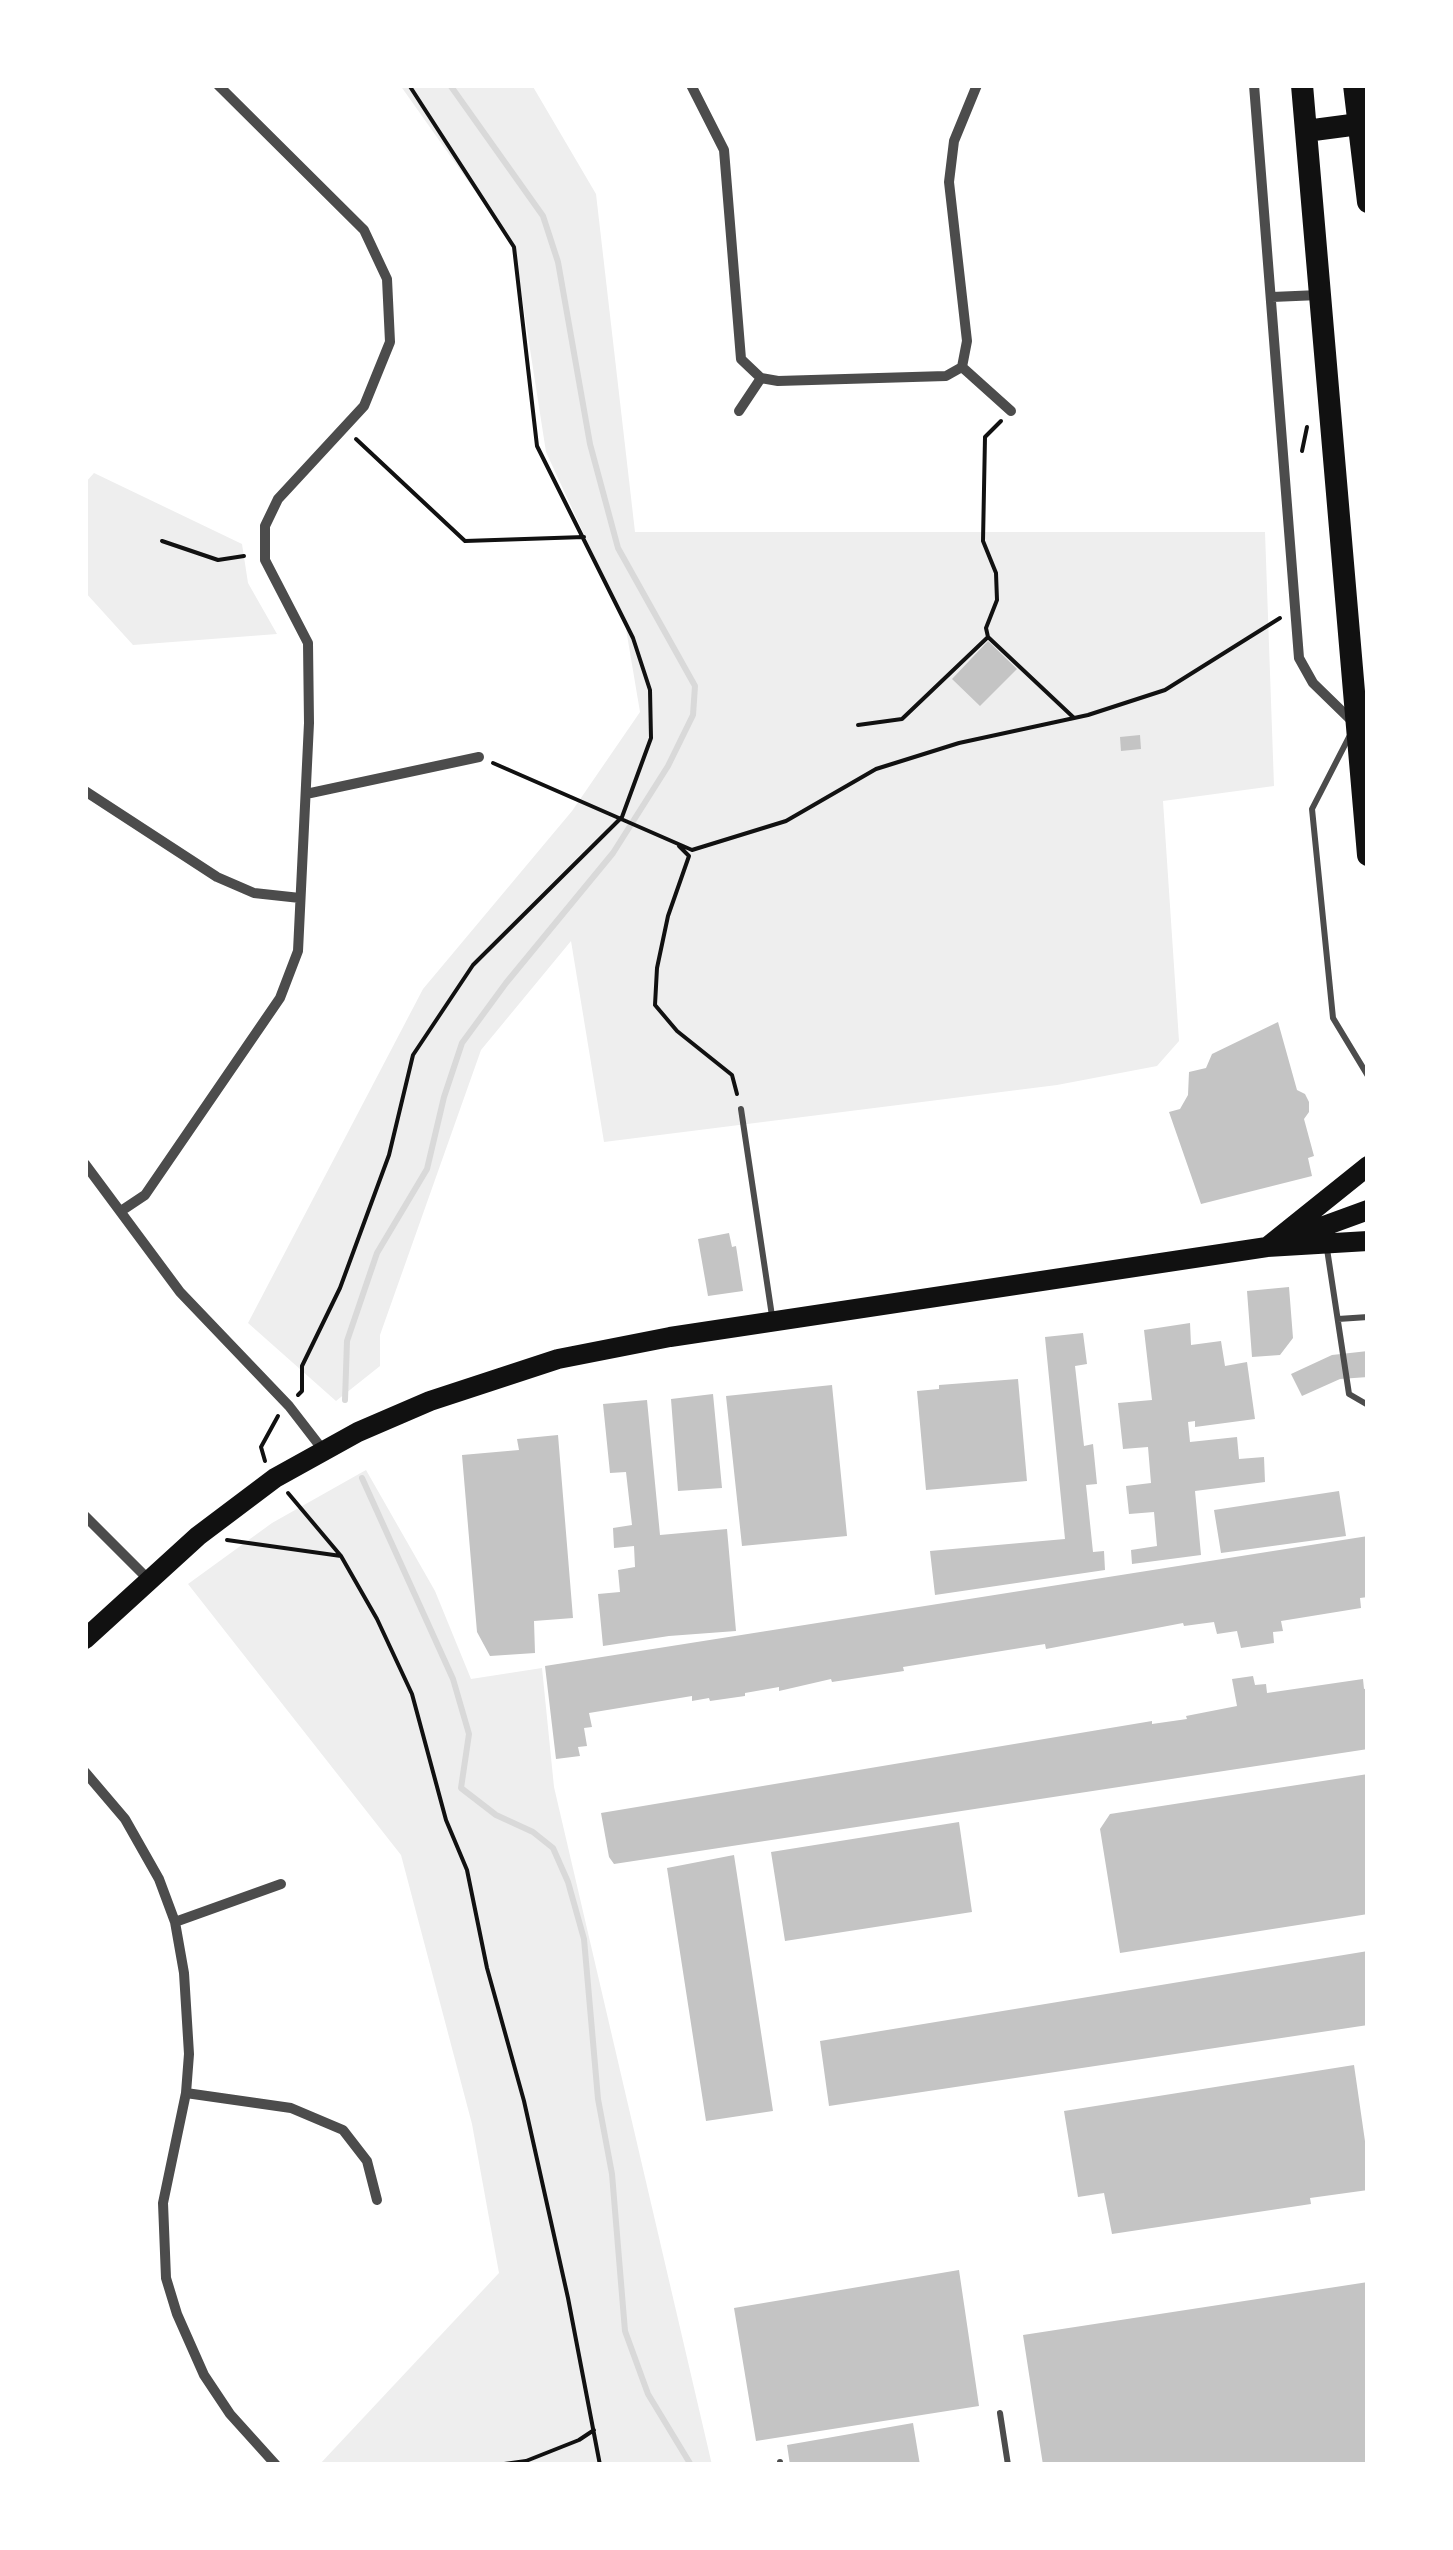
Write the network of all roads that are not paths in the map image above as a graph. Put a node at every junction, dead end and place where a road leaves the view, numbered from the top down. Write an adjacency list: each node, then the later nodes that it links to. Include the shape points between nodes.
1 (218, 85): 19 (street, via 364,230 388,279 390,342 364,406 278,499 265,526 265,560 308,643)
2 (690, 85): 13 (street, via 724,150 741,359)
3 (977, 85): 12 (street, via 954,141 949,182 967,342)
4 (1254, 85): 11 (street)
5 (1302, 85): 8 (highway)
6 (1354, 85): 7 (highway)
7 (1363, 124): 8 (highway); 9 (highway)
8 (1306, 130): 10 (highway)
9 (1368, 202)
10 (1319, 295): 11 (street); 16 (highway)
11 (1272, 297): 16 (street, via 1300,658 1313,683)
12 (962, 367): 13 (street, via 946,376); 14 (street)
13 (761, 378): 15 (street)
14 (1011, 410)
15 (740, 412)
16 (1356, 725): 20 (highway); 22 (lane, via 1312,809 1333,1018)
17 (479, 757): 19 (street)
18 (85, 791): 21 (street, via 217,877 254,893)
19 (306, 794): 21 (street)
20 (1368, 855)
21 (300, 898): 27 (street, via 298,951 280,998 145,1195)
22 (1368, 1076)
23 (741, 1109): 33 (lane)
24 (85, 1164): 27 (street)
25 (1368, 1166): 30 (main road)
26 (1368, 1210): 30 (main road)
27 (121, 1211): 35 (street, via 180,1292)
28 (1368, 1241): 29 (main road)
29 (1327, 1246): 30 (main road); 32 (lane)
30 (1267, 1247): 33 (main road)
31 (1368, 1317): 32 (lane)
32 (1338, 1319): 34 (lane, via 1349,1394)
33 (773, 1321): 35 (main road, via 558,1359 430,1401)
34 (1368, 1405)
35 (323, 1450): 37 (main road, via 275,1478)
36 (85, 1516): 37 (street)
37 (148, 1578): 38 (main road)
38 (85, 1639)
39 (85, 1772): 41 (street, via 140,1842)
40 (282, 1884): 41 (street)
41 (175, 1922): 42 (street, via 188,2013)
42 (186, 2092): 43 (street, via 291,2108 343,2130 367,2161); 45 (street, via 163,2203 166,2278 204,2375)
43 (378, 2200)
44 (1000, 2413): 46 (lane)
45 (276, 2465)
46 (1008, 2465)

